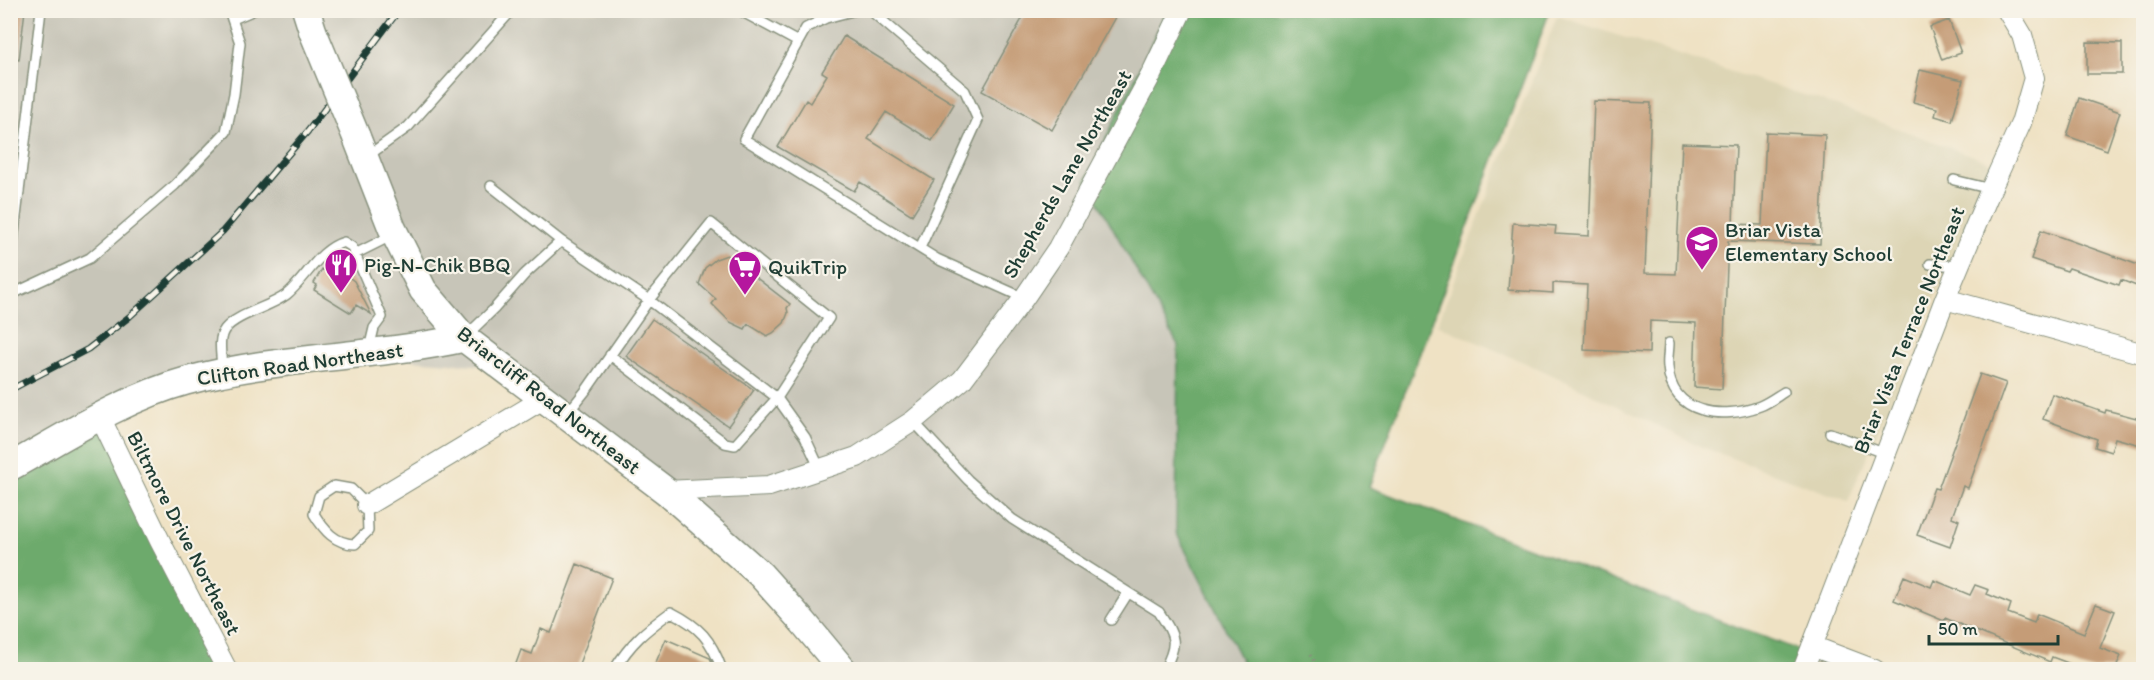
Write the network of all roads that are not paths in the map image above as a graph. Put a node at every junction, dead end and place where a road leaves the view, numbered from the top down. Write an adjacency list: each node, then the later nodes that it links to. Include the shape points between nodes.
1 (41, 10): 21 (lane)
2 (254, 10): 9 (lane)
3 (512, 10): 12 (lane, via 408,127)
4 (739, 10): 11 (lane)
5 (856, 10): 11 (lane, via 806,28)
6 (870, 10): 18 (lane, via 965,91 978,120)
7 (1182, 10): 24 (street, Shepherds Lane Northeast, via 1064,237)
8 (2007, 10): 15 (street, Briar Vista Terrace Northeast, via 2022,35 2034,78 2021,123)
9 (231, 15): 23 (lane, via 240,43 226,132 175,185 90,258)
10 (309, 21): 12 (main road, Briarcliff Road Northeast, bridge)
11 (798, 42): 18 (lane, via 744,139)
12 (360, 147): 16 (main road, Briarcliff Road Northeast)
13 (1954, 180): 15 (lane)
14 (491, 186): 17 (lane)
15 (1991, 189): 22 (street, Briar Vista Terrace Northeast)
16 (395, 235): 19 (lane); 27 (main road, Briarcliff Road Northeast, via 423,290)
17 (561, 241): 25 (lane); 27 (lane)
18 (920, 248): 24 (lane)
19 (355, 254): 29 (lane, via 382,317 374,328); 32 (lane, via 344,242 333,245 283,297 226,328 220,338)
20 (1930, 264): 22 (lane)
21 (10, 266)
22 (1960, 266): 26 (street, Briar Vista Terrace Northeast)
23 (10, 295)
24 (1024, 298): 38 (street, Shepherds Lane Northeast, via 962,380)
25 (649, 300): 31 (lane); 34 (lane); 34 (lane, via 711,223 829,318)
26 (1945, 300): 30 (street); 40 (street, Briar Vista Terrace Northeast)
27 (464, 338): 29 (main road, Clifton Road Northeast); 35 (main road, Briarcliff Road Northeast)
28 (1669, 343): 33 (lane, via 1668,368 1676,392 1692,408 1712,413 1736,412 1760,406)
29 (368, 353): 32 (main road, Clifton Road Northeast)
30 (2144, 354)
31 (610, 355): 34 (lane, via 725,443 735,445); 36 (lane)
32 (222, 372): 37 (main road, Clifton Road Northeast, via 165,388)
33 (1784, 392)
34 (777, 398): 42 (lane, via 805,437)
35 (543, 399): 36 (main road, Briarcliff Road Northeast); 44 (street)
36 (565, 416): 43 (main road, Briarcliff Road Northeast)
37 (100, 417): 41 (main road, Clifton Road Northeast); 48 (street, Biltmore Drive Northeast)
38 (913, 421): 42 (street, Shepherds Lane Northeast, via 857,457); 45 (lane, via 968,480 1012,519)
39 (1830, 433): 40 (lane)
40 (1886, 454): 47 (street, Briar Vista Terrace Northeast)
41 (10, 467)
42 (820, 469): 43 (street, Shepherds Lane Northeast, via 769,486)
43 (666, 491): 51 (main road, Briarcliff Road Northeast, via 760,574)
44 (368, 505): 44 (lane, via 351,489 334,486 319,496 314,514 324,530 345,544 355,544 368,531)
45 (1128, 593): 46 (lane); 52 (lane, via 1159,612 1173,634 1172,654)
46 (1111, 620)
47 (1812, 646): 53 (street, Briar Vista Terrace Northeast); 54 (street)
48 (226, 669)
49 (614, 669): 50 (lane, via 628,647 671,612 704,634)
50 (722, 669)
51 (843, 669)
52 (1164, 669)
53 (1803, 669)
54 (1875, 669)

